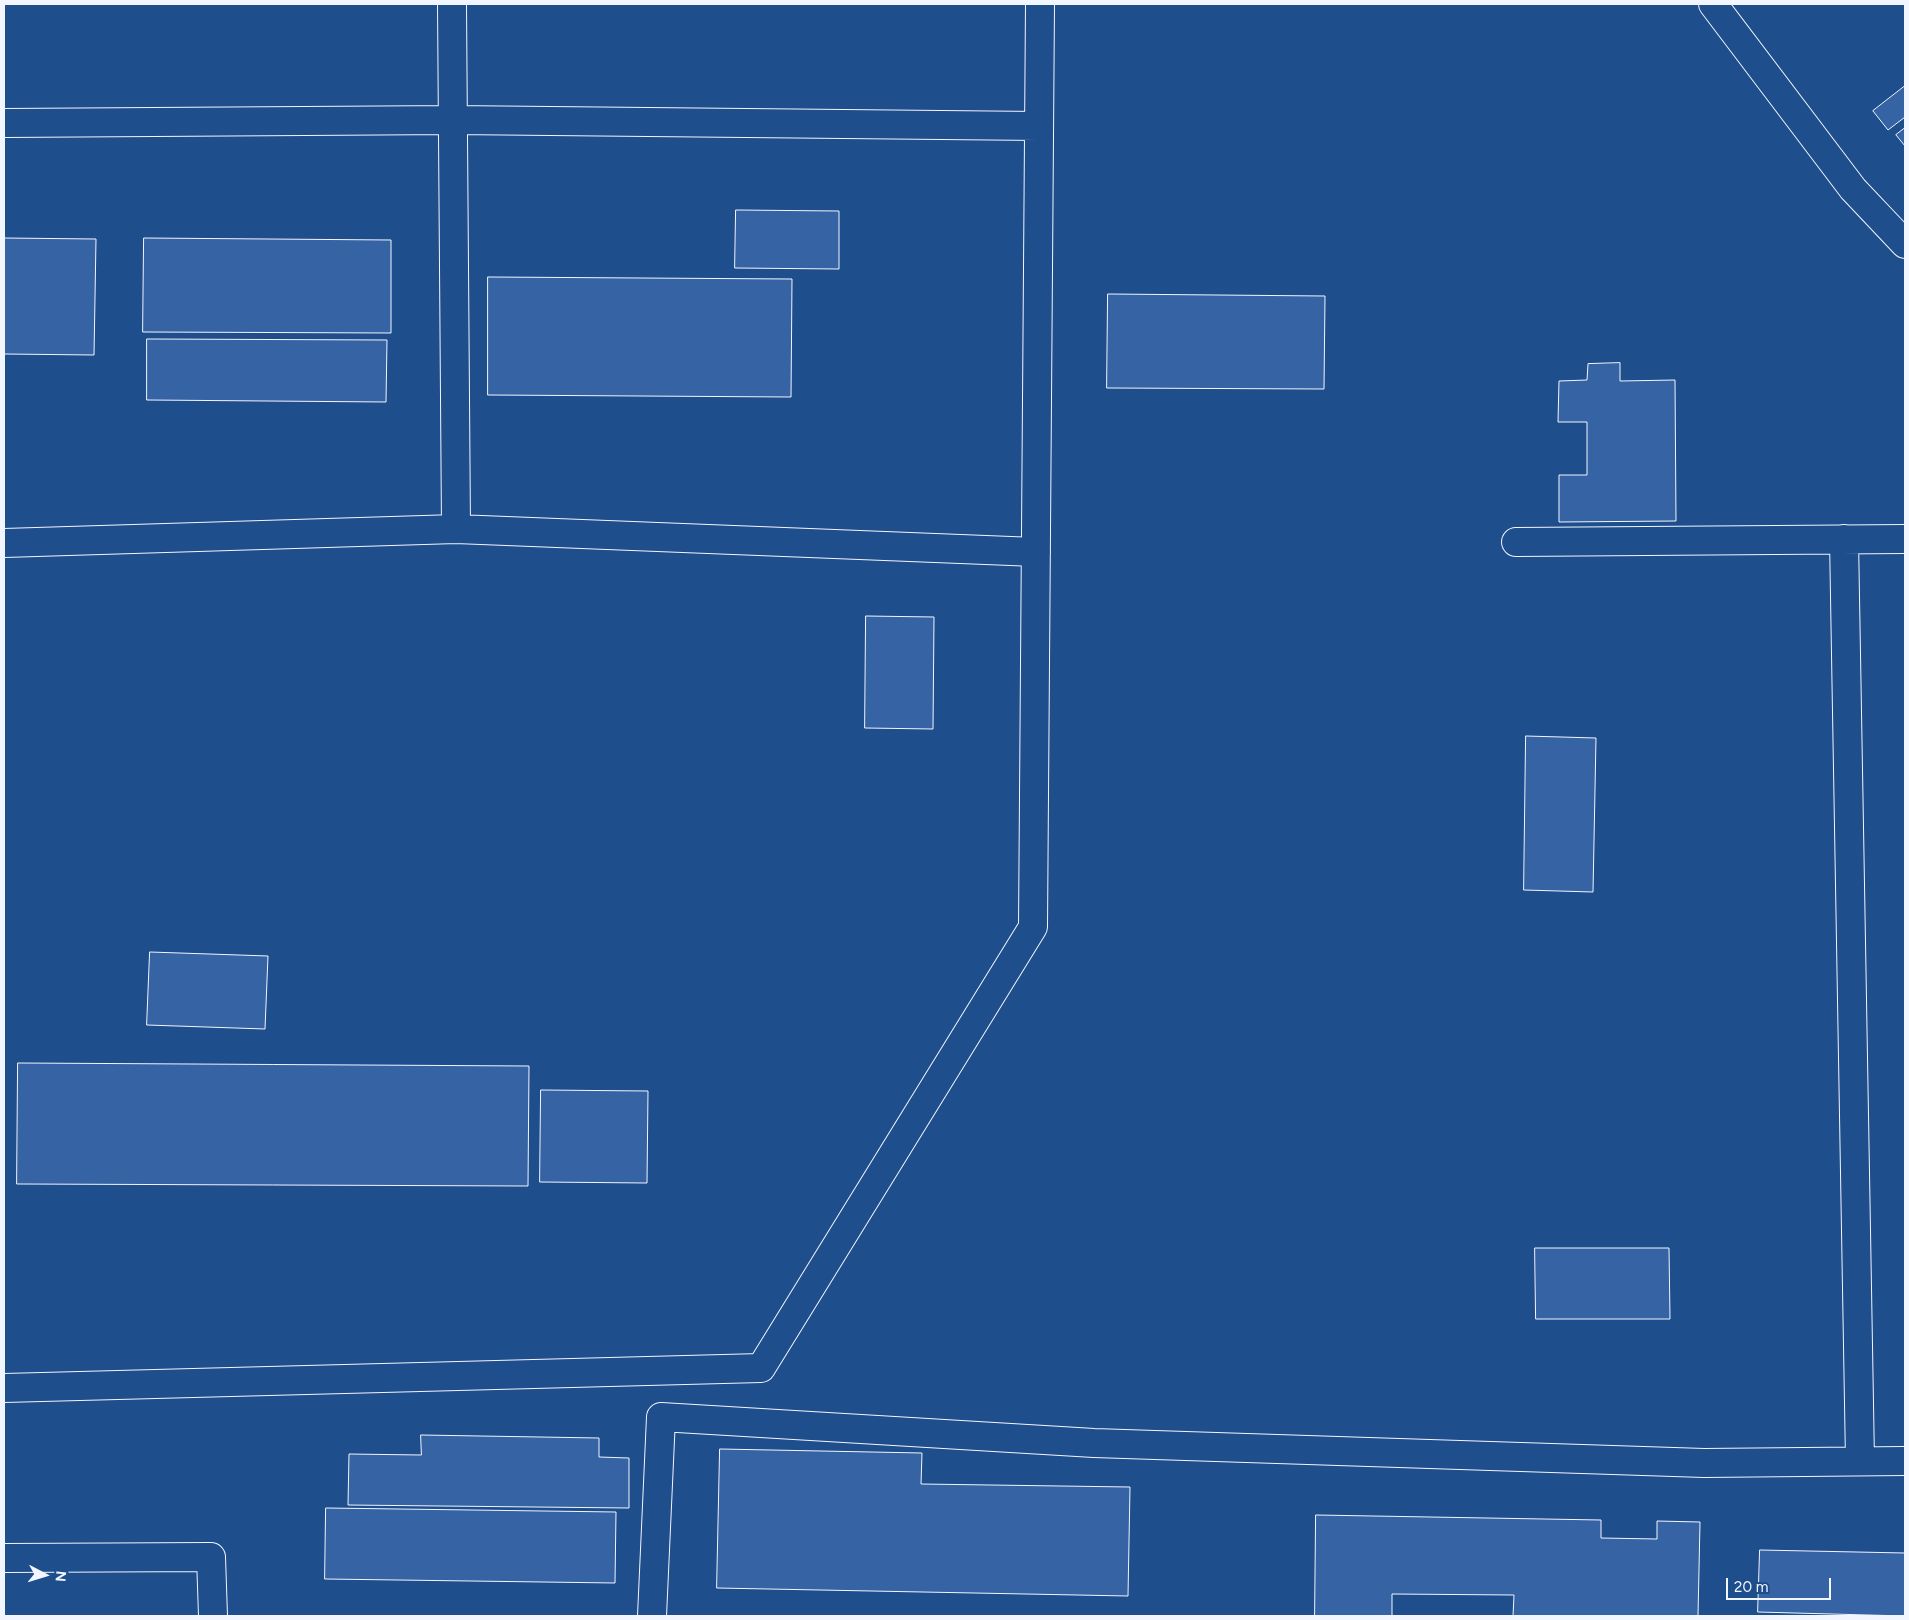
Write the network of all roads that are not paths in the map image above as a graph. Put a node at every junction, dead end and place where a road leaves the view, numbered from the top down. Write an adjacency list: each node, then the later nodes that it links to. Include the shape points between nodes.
1 (452, 4): 4 (street)
2 (1040, 4): 6 (street)
3 (1713, 4): 7 (street, via 1853,189)
4 (453, 120): 5 (street); 6 (street); 8 (street)
5 (4, 123)
6 (1040, 126): 13 (street)
7 (1905, 244)
8 (456, 529): 12 (street); 13 (street)
9 (1905, 538): 10 (street)
10 (1844, 539): 11 (street); 16 (street)
11 (1516, 542)
12 (4, 543)
13 (1036, 552): 14 (street, via 1033,927 761,1368)
14 (4, 1388)
15 (1905, 1461): 16 (street)
16 (1860, 1462): 19 (street, via 1704,1463 1104,1443 661,1418)
17 (4, 1558): 18 (street, via 212,1557)
18 (212, 1616)
19 (652, 1616)

